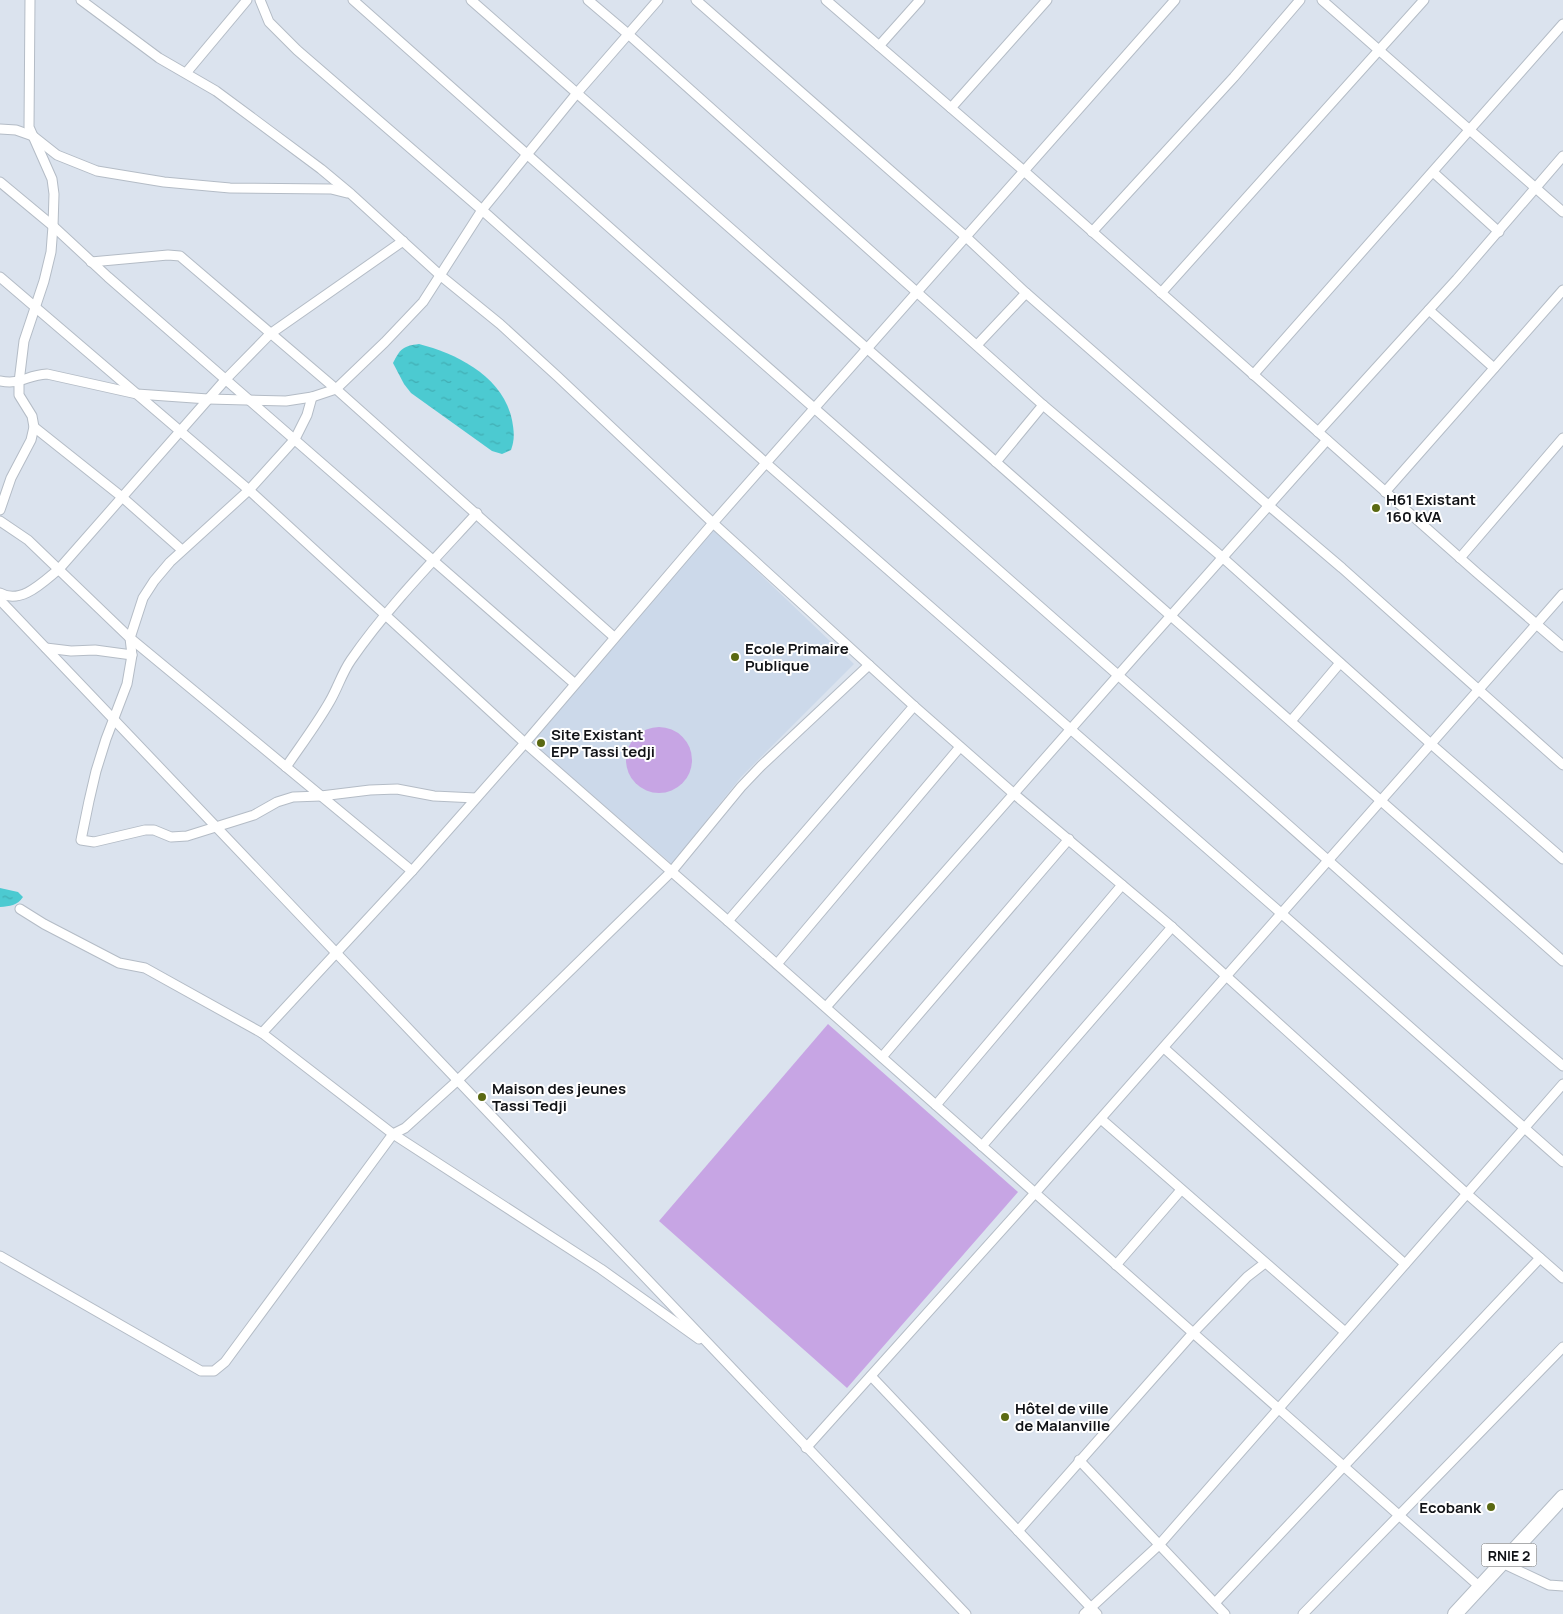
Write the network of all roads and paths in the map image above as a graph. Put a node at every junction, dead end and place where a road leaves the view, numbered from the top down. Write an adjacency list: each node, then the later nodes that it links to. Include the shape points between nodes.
1 (30, 0): 26 (street, via 28,117)
2 (81, 0): 21 (street, via 159,58)
3 (247, 0): 21 (street)
4 (260, 0): 34 (street, via 269,22 297,50)
5 (353, 0): 27 (street)
6 (471, 0): 22 (street)
7 (588, 0): 18 (street)
8 (658, 0): 18 (street)
9 (696, 0): 39 (street)
10 (826, 0): 19 (street)
11 (920, 0): 19 (street)
12 (1047, 0): 23 (street)
13 (1175, 0): 29 (street)
14 (1300, 0): 37 (street)
15 (1322, 0): 20 (street)
16 (1424, 0): 20 (street)
17 (1563, 24): 25 (street)
18 (628, 34): 22 (street); 45 (street)
19 (879, 46): 23 (street)
20 (1380, 51): 25 (street); 47 (street)
21 (186, 72): 33 (street, via 216,91)
22 (577, 93): 27 (street); 52 (street)
23 (951, 108): 29 (street)
24 (0, 129): 26 (street)
25 (1470, 130): 30 (street); 32 (street)
26 (33, 136): 33 (street, via 56,155 98,171 164,182 230,188 331,189); 36 (street, via 52,179)
27 (527, 156): 34 (street); 64 (street)
28 (1563, 156): 32 (street)
29 (1024, 171): 37 (street); 39 (street)
30 (1433, 172): 38 (street); 54 (street)
31 (0, 182): 36 (street)
32 (1535, 188): 35 (street); 38 (street)
33 (351, 194): 40 (street)
34 (482, 210): 42 (street); 72 (street)
35 (1563, 212)
36 (53, 226): 41 (street); 48 (street, via 51,252)
37 (1092, 232): 47 (street)
38 (1498, 232): 49 (street)
39 (965, 236): 45 (street); 46 (street)
40 (403, 241): 42 (street); 50 (street)
41 (91, 262): 50 (street, via 180,256); 55 (street)
42 (441, 276): 58 (street, via 423,302); 80 (street, via 564,382)
43 (0, 278): 48 (street)
44 (1563, 290): 53 (street)
45 (917, 292): 51 (street); 52 (street)
46 (1026, 293): 51 (street); 76 (street)
47 (1161, 293): 54 (street)
48 (35, 307): 57 (street, via 24,341); 59 (street)
49 (1429, 310): 53 (street); 67 (street)
50 (270, 334): 55 (street); 58 (street)
51 (977, 345): 63 (street)
52 (867, 348): 64 (street); 71 (street)
53 (1494, 368): 74 (street)
54 (1253, 375): 67 (street)
55 (226, 379): 61 (street); 62 (street)
56 (0, 381): 57 (street)
57 (19, 382): 59 (street, via 36,374 47,374); 65 (street, via 19,394)
58 (336, 389): 60 (street); 78 (street)
59 (137, 394): 61 (street); 66 (street)
60 (312, 397): 62 (street); 69 (street)
61 (208, 399): 62 (street); 66 (street)
62 (251, 401): 69 (street)
63 (1043, 404): 71 (street); 82 (street)
64 (814, 408): 72 (street); 99 (street)
65 (34, 426): 75 (street); 77 (street)
66 (180, 430): 73 (street); 75 (street)
67 (1318, 432): 70 (street)
68 (1563, 438): 83 (street)
69 (295, 439): 73 (street); 84 (street)
70 (1327, 440): 74 (street); 76 (street)
71 (996, 462): 90 (street)
72 (766, 463): 80 (street); 105 (street)
73 (250, 490): 81 (street); 89 (street)
74 (1385, 492): 83 (street)
75 (122, 497): 81 (street); 85 (street)
76 (1268, 506): 82 (street); 101 (street)
77 (0, 510)
78 (477, 513): 84 (street); 92 (street)
79 (0, 521): 85 (street, via 28,540)
80 (713, 523): 92 (street); 98 (street)
81 (182, 550): 93 (street, via 143,598)
82 (1222, 557): 90 (street); 97 (street)
83 (1460, 558): 91 (street)
84 (434, 560): 89 (street); 100 (street)
85 (59, 569): 86 (street, via 23,596); 93 (street)
86 (0, 594)
87 (1563, 594): 91 (street)
88 (0, 600): 95 (street)
89 (386, 615): 106 (street); 110 (street, via 351,659 334,695)
90 (1171, 616): 99 (street); 104 (street)
91 (1537, 624): 94 (street); 101 (street)
92 (614, 637): 100 (street)
93 (130, 638): 96 (street); 110 (street)
94 (1563, 647)
95 (46, 648): 96 (street); 103 (street)
96 (132, 655): 103 (street, via 127,684)
97 (1340, 663): 104 (street); 107 (street)
98 (869, 665): 102 (street); 120 (street, via 761,766)
99 (1119, 676): 105 (street); 118 (street)
100 (575, 684): 106 (street)
101 (1479, 690): 107 (street); 109 (street)
102 (914, 706): 108 (street); 124 (street)
103 (114, 719): 115 (street); 115 (street, via 96,770 81,840 94,842 145,830 177,838)
104 (1291, 721): 114 (street)
105 (1069, 729): 111 (street); 123 (street)
106 (525, 743): 113 (street); 120 (street)
107 (1431, 744): 114 (street); 117 (street)
108 (960, 747): 111 (street); 128 (street)
109 (1563, 765)
110 (286, 767): 112 (street)
111 (1014, 793): 116 (street); 130 (street)
112 (321, 796): 113 (street, via 397,790); 115 (street, via 293,797 254,815); 119 (street)
113 (476, 798): 119 (street)
114 (1381, 801): 118 (street); 127 (street)
115 (217, 826): 126 (street)
116 (1069, 839): 121 (street); 133 (street)
117 (1563, 859)
118 (1329, 862): 123 (street); 134 (street)
119 (412, 871): 126 (street)
120 (672, 871): 124 (street); 135 (street)
121 (1122, 885): 125 (street); 137 (street)
122 (20, 909): 131 (street, via 120,962 145,968)
123 (1282, 914): 129 (street); 139 (street)
124 (728, 921): 128 (street)
125 (1172, 927): 129 (street); 141 (street)
126 (337, 952): 131 (street); 135 (street)
127 (1563, 960)
128 (777, 964): 130 (street)
129 (1227, 976): 132 (street); 145 (street)
130 (826, 1007): 133 (street)
131 (262, 1033): 140 (street)
132 (1164, 1048): 138 (street); 149 (street)
133 (882, 1057): 137 (street)
134 (1563, 1066)
135 (457, 1080): 140 (street, via 405,1128); 155 (street)
136 (1563, 1084): 139 (street)
137 (936, 1105): 141 (street)
138 (1101, 1119): 143 (street); 144 (street)
139 (1524, 1128): 142 (street); 145 (street)
140 (393, 1134): 146 (street, via 226,1362 214,1371 201,1371); 155 (street, via 601,1269)
141 (982, 1146): 144 (street)
142 (1563, 1162)
143 (1181, 1190): 148 (street); 150 (street)
144 (1035, 1193): 150 (street); 156 (street)
145 (1466, 1193): 147 (street); 149 (street)
146 (0, 1256)
147 (1540, 1258): 151 (street); 160 (street)
148 (1265, 1263): 152 (street); 153 (street, via 1247,1277)
149 (1405, 1264): 152 (street)
150 (1116, 1265): 153 (street)
151 (1563, 1278)
152 (1345, 1332): 157 (street)
153 (1193, 1333): 157 (street); 159 (street)
154 (1563, 1347): 162 (street)
155 (717, 1352): 158 (street)
156 (871, 1376): 158 (street); 163 (street)
157 (1279, 1408): 160 (street); 164 (street)
158 (806, 1448): 170 (street)
159 (1079, 1460): 163 (street); 164 (street)
160 (1343, 1465): 162 (street); 168 (street)
161 (1563, 1497): 165 (main road, RNIE 2 / RNIE 2)
162 (1400, 1517): 167 (street); 172 (street)
163 (1018, 1531): 169 (street)
164 (1160, 1545): 168 (street); 169 (street)
165 (1502, 1563): 166 (street, via 1549,1585); 167 (main road, RNIE 2 / RNIE 2)
166 (1563, 1586)
167 (1480, 1587): 173 (main road, RNIE 2 / RNIE 2)
168 (1214, 1603): 171 (street)
169 (1091, 1612)
170 (966, 1614)
171 (1225, 1614)
172 (1304, 1614)
173 (1454, 1614)

